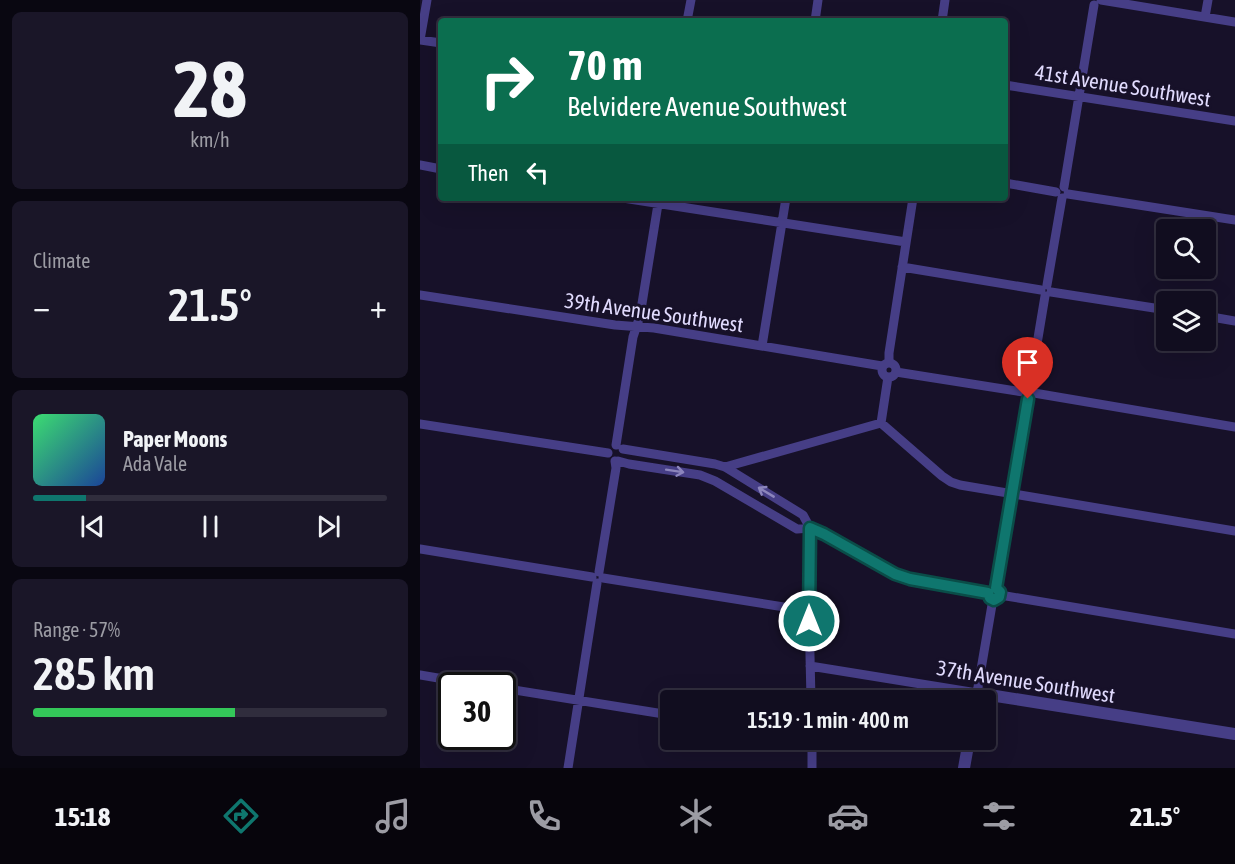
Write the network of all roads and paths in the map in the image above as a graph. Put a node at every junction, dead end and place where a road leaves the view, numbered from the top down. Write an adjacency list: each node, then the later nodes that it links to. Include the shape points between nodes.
1 (426, 0): 12 (street)
2 (691, 0): 8 (street)
3 (818, 0): 9 (street)
4 (945, 0): 10 (street)
5 (1208, 0): 7 (street)
6 (1096, 1): 7 (street); 15 (street)
7 (1205, 17): 11 (street)
8 (688, 18)
9 (815, 18)
10 (942, 18)
11 (1235, 22)
12 (420, 40): 13 (street)
13 (438, 43)
14 (1008, 85): 15 (street, 41st Avenue Southwest)
15 (1078, 96): 16 (street, 41st Avenue Southwest); 20 (street)
16 (1235, 121)
17 (420, 165): 18 (street)
18 (438, 168)
19 (1008, 183): 20 (street)
20 (1062, 192): 24 (street); 28 (street)
21 (658, 201): 25 (street); 33 (street)
22 (786, 201): 25 (street)
23 (913, 201): 26 (street)
24 (1235, 220)
25 (782, 223): 26 (street); 34 (street)
26 (906, 242): 27 (street)
27 (902, 267): 28 (street); 35 (street)
28 (1046, 290): 30 (street); 37 (street)
29 (420, 295): 33 (street, 39th Avenue Southwest)
30 (1156, 308)
31 (1216, 318): 32 (street)
32 (1235, 321)
33 (636, 326): 34 (street, 39th Avenue Southwest); 41 (street)
34 (762, 346): 35 (street, 39th Avenue Southwest)
35 (886, 364): 36 (street, via 895,365)
36 (892, 374): 37 (street); 38 (street)
37 (1029, 392): 40 (street); 45 (street)
38 (881, 423): 44 (street); 45 (street, via 951,482)
39 (420, 424): 42 (street)
40 (1235, 427)
41 (620, 447): 42 (street, via 611,447); 43 (street, via 624,456); 44 (street)
42 (608, 453): 43 (street)
43 (617, 461): 46 (street, one-way to 46, via 700,475 797,529); 49 (street)
44 (725, 467): 46 (street, one-way to 44, via 804,515)
45 (1012, 494): 47 (street); 50 (street)
46 (810, 528): 50 (street, via 895,574); 51 (street)
47 (1235, 531)
48 (420, 549): 49 (street)
49 (598, 577): 51 (street); 60 (street)
50 (994, 594): 52 (street); 59 (street)
51 (809, 611): 53 (street)
52 (1235, 634)
53 (810, 666): 57 (street); 58 (street, 37th Avenue Southwest)
54 (420, 675): 55 (street)
55 (438, 678)
56 (516, 690): 60 (street)
57 (811, 690)
58 (939, 690)
59 (977, 690)
60 (578, 700): 62 (street); 66 (street)
61 (996, 700): 63 (street, 37th Avenue Southwest)
62 (660, 713)
63 (1235, 734)
64 (812, 750): 67 (street)
65 (967, 750): 68 (street)
66 (568, 768)
67 (812, 768)
68 (964, 768)

